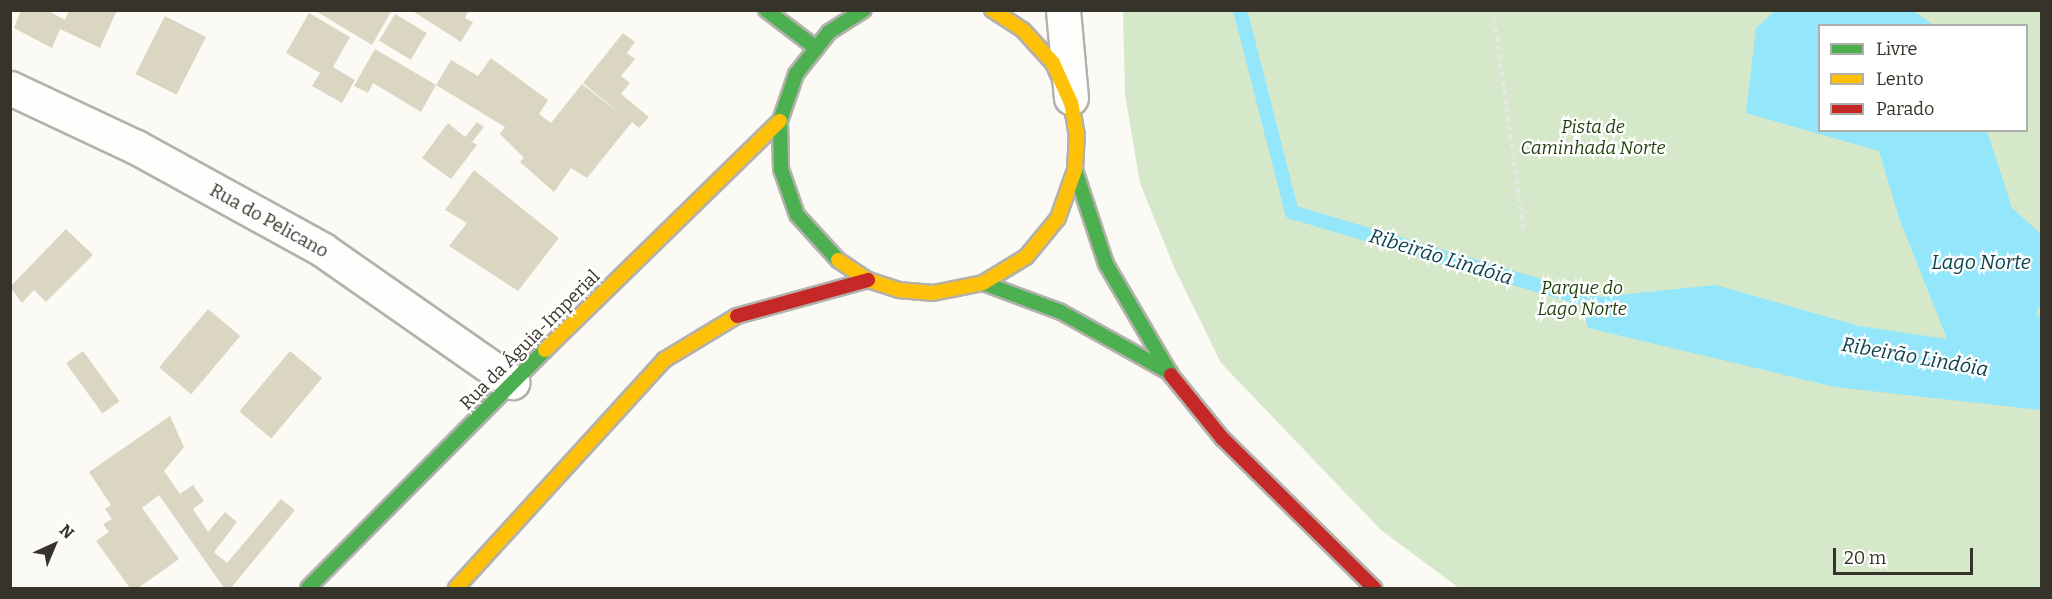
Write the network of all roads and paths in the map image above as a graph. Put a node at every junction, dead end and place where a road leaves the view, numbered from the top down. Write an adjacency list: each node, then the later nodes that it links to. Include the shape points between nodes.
1 (766, 10): 6 (street)
2 (864, 10): 6 (street, via 828,32)
3 (992, 10): 8 (street, via 1023,30 1053,63)
4 (1063, 10): 8 (street)
5 (1493, 10): 11 (path)
6 (816, 48): 9 (street, via 796,74)
7 (10, 88): 15 (street, Rua do Pelicano, via 136,147 323,250)
8 (1071, 103): 10 (street, via 1077,136)
9 (780, 121): 12 (street, via 781,170 797,215 827,253); 15 (street, Rua da Águia-Imperial)
10 (1075, 170): 13 (street, via 1058,218 1032,249); 14 (street, via 1106,264)
11 (1524, 232)
12 (868, 280): 13 (street, via 899,290 933,293); 17 (street, via 727,319 664,360)
13 (983, 283): 14 (street, via 1061,312)
14 (1170, 374): 18 (street, via 1222,438)
15 (512, 382): 16 (street, Rua da Águia-Imperial)
16 (308, 588)
17 (456, 588)
18 (1374, 588)

